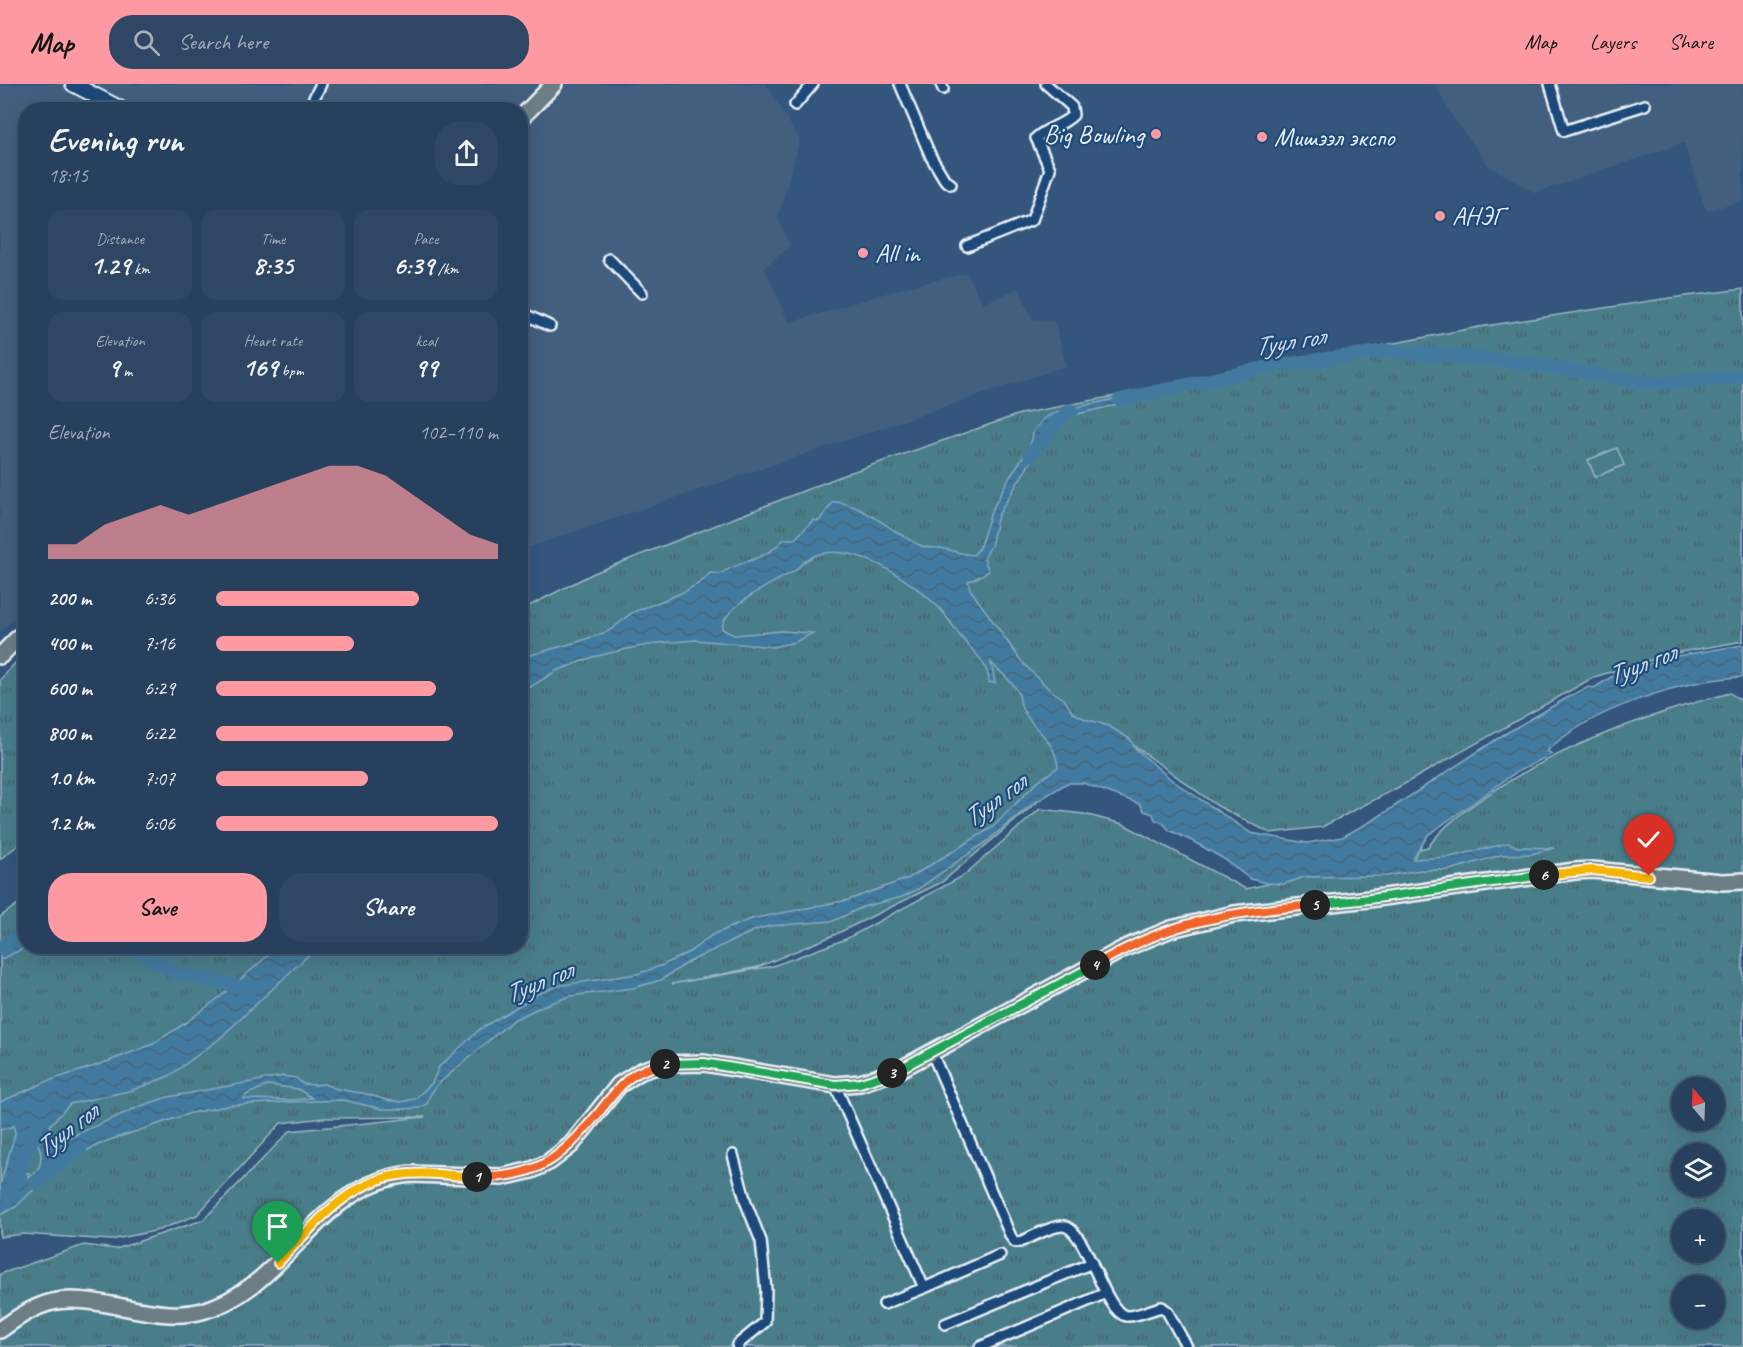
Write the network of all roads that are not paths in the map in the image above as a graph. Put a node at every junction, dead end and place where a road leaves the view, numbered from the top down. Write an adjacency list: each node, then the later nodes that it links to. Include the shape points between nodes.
1 (73, 84): 8 (main road)
2 (321, 84): 9 (street)
3 (554, 84): 12 (main road)
4 (813, 84): 10 (street)
5 (900, 84): 13 (street, via 931,157)
6 (1046, 84): 14 (street, via 1072,107 1073,115 1036,138 1050,168 1032,220)
7 (1550, 84): 11 (street, via 1564,131)
8 (108, 102)
9 (312, 102)
10 (795, 105)
11 (1645, 105)
12 (528, 111)
13 (951, 184)
14 (967, 246)
15 (609, 259): 16 (street)
16 (642, 292)
17 (528, 316): 18 (street)
18 (550, 326)
19 (18, 638): 20 (main road)
20 (0, 656)
21 (1743, 881): 22 (main road, via 1575,871 1211,918 1125,948)
22 (932, 1053): 23 (main road, via 888,1074 860,1083); 26 (street, via 1011,1237 1020,1242 1065,1226 1075,1233)
23 (835, 1085): 27 (street); 31 (main road, via 704,1063 651,1067 619,1085 571,1144 549,1162 502,1177 396,1175 362,1188 324,1215 278,1263 248,1287 214,1306 201,1311 162,1313 86,1302 54,1302 29,1311)
24 (733, 1155): 32 (street, via 760,1241 766,1290 765,1322)
25 (1000, 1255): 27 (street)
26 (1092, 1263): 28 (street); 30 (street)
27 (924, 1288): 29 (street)
28 (1106, 1293): 33 (street); 34 (street, via 1121,1314 1127,1316 1162,1307)
29 (884, 1304)
30 (945, 1324)
31 (0, 1330)
32 (738, 1347)
33 (980, 1347)
34 (1186, 1347)

